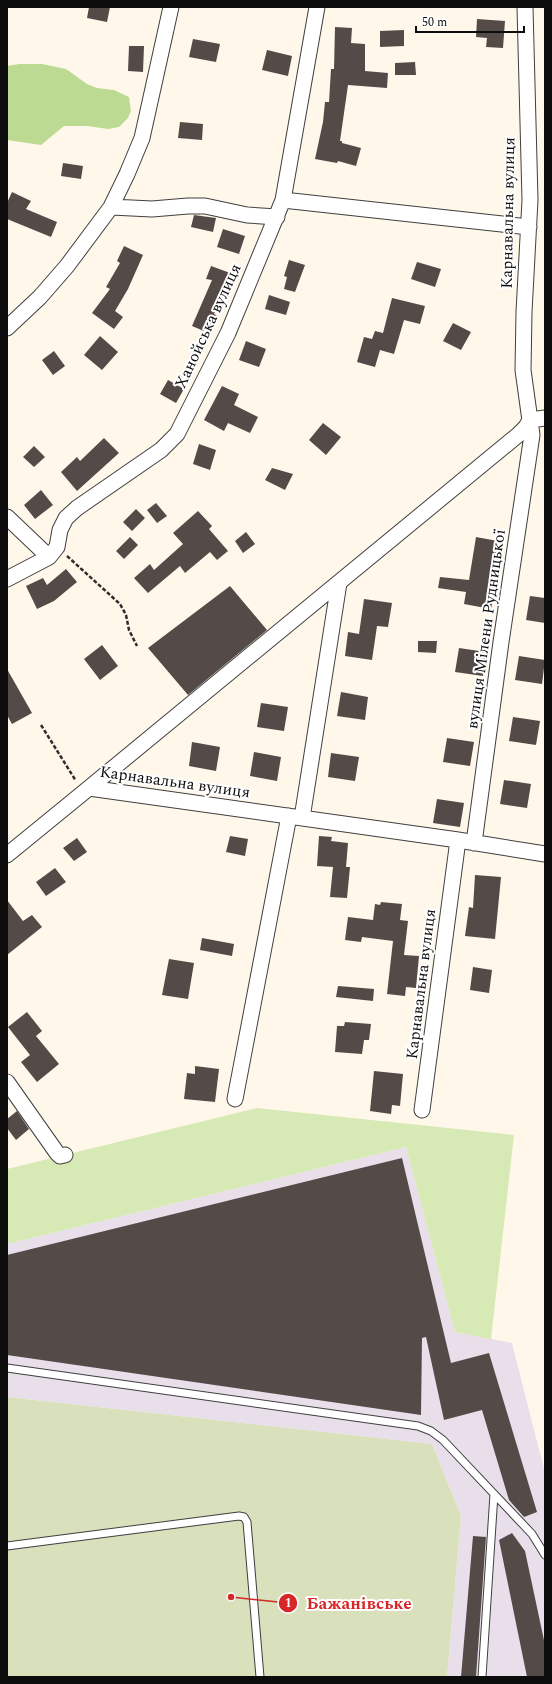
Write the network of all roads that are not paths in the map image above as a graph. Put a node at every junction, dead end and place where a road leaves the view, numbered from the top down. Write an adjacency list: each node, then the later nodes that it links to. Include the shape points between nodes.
1 (171, 7): 5 (street, via 142,138)
2 (317, 7): 4 (street, Ханойська вулиця)
3 (525, 7): 7 (street, Карнавальна вулиця)
4 (283, 200): 6 (street, Ханойська вулиця); 7 (street)
5 (111, 207): 6 (street, via 152,209 205,206 247,215); 8 (street, via 67,266 40,297)
6 (277, 217): 12 (street, Ханойська вулиця, via 228,333 177,434 161,450 66,518)
7 (529, 227): 10 (street, Карнавальна вулиця, via 523,370)
8 (7, 328)
9 (545, 418): 10 (street)
10 (530, 420): 14 (street, via 518,435); 18 (street, вулиця Мілени Рудницької, via 532,435)
11 (7, 517): 12 (street)
12 (53, 552): 13 (street)
13 (7, 579)
14 (339, 583): 15 (street); 16 (street)
15 (86, 791): 16 (street, Карнавальна вулиця); 20 (street, Карнавальна вулиця)
16 (296, 817): 17 (street, Карнавальна вулиця); 22 (street)
17 (458, 840): 18 (street, Карнавальна вулиця); 23 (street, Карнавальна вулиця)
18 (474, 843): 19 (street, Карнавальна вулиця)
19 (545, 854)
20 (7, 855)
21 (7, 1082): 24 (street, via 57,1153 60,1156)
22 (235, 1099)
23 (422, 1110)
24 (65, 1155)
25 (7, 1368): 26 (lane, via 418,1426 443,1440)
26 (494, 1494): 28 (lane, via 532,1534); 30 (lane)
27 (7, 1546): 29 (lane, via 244,1517 247,1522)
28 (545, 1555)
29 (260, 1677)
30 (482, 1677)

